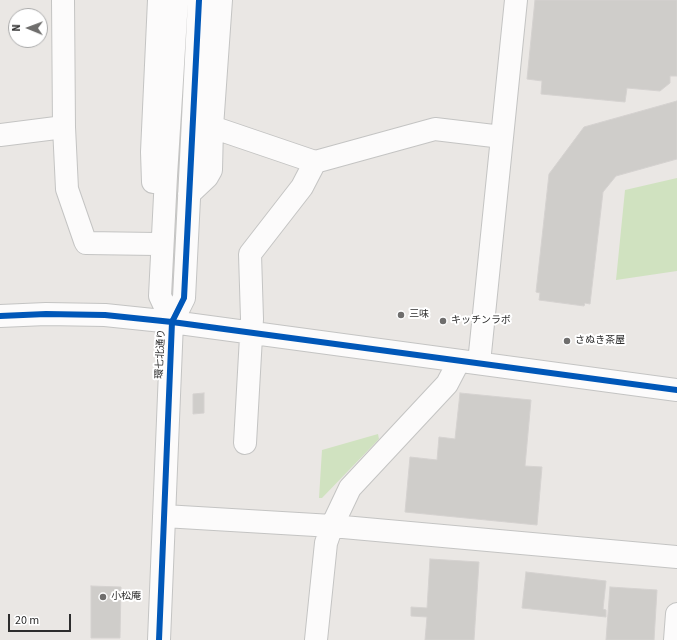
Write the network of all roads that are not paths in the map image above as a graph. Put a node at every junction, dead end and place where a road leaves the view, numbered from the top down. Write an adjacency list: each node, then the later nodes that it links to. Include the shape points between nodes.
1 (64, 0): 8 (street)
2 (159, 0): 13 (street, via 152,152)
3 (177, 0): 13 (street, 環七北通り)
4 (199, 0): 12 (street, 環七北通り)
5 (221, 0): 7 (street)
6 (516, 0): 10 (street)
7 (212, 127): 11 (street); 12 (street, via 211,170)
8 (64, 128): 9 (street); 13 (street, via 66,189 85,241)
9 (0, 135)
10 (502, 137): 11 (street, via 434,129); 17 (street)
11 (315, 162): 16 (street, via 302,187 250,254)
12 (188, 194): 15 (street, 環七北通り, via 184,298)
13 (159, 250): 15 (street, 環七北通り, via 160,296)
14 (0, 316): 15 (street, via 105,315)
15 (172, 322): 16 (street); 20 (street, 環七北通り)
16 (251, 334): 17 (street); 19 (street)
17 (469, 362): 18 (street); 21 (street, via 350,488)
18 (677, 390)
19 (244, 443)
20 (164, 516): 21 (street); 24 (street, 環七北通り)
21 (332, 526): 22 (street); 25 (street, via 326,543)
22 (677, 557)
23 (677, 614): 26 (street)
24 (159, 640)
25 (316, 640)
26 (676, 640)

